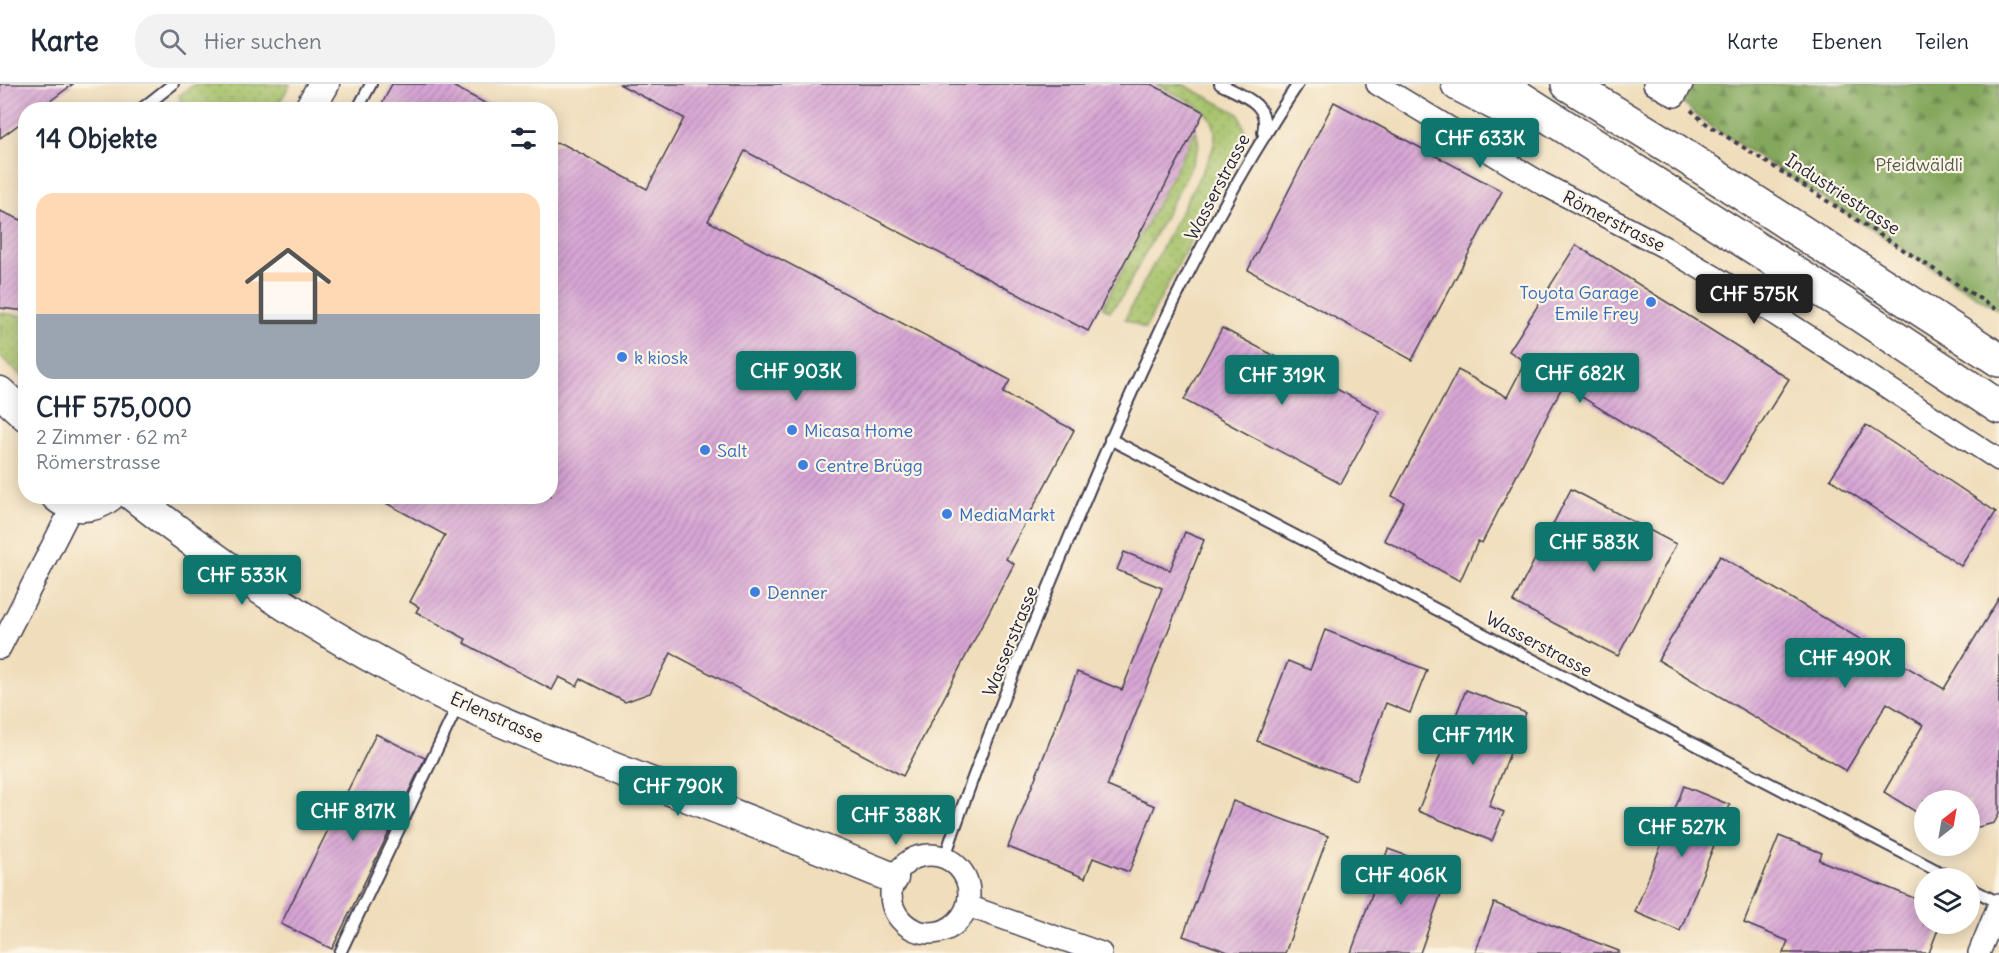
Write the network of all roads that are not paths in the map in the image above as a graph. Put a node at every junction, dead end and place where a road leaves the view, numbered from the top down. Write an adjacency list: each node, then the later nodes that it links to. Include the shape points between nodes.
1 (173, 84): 12 (lane)
2 (324, 84): 13 (street)
3 (371, 84): 14 (lane)
4 (1220, 84): 15 (lane, via 1260,105 1266,120)
5 (1298, 84): 15 (lane, Wasserstrasse)
6 (1377, 84): 22 (street, Römerstrasse, via 1541,183 1742,293)
7 (1458, 84): 16 (highway)
8 (1498, 84): 16 (highway)
9 (1568, 84): 17 (highway)
10 (1654, 84): 11 (street)
11 (1679, 90)
12 (150, 102)
13 (314, 102)
14 (361, 102)
15 (1260, 140): 21 (lane, Wasserstrasse)
16 (1622, 164): 19 (highway)
17 (1999, 360)
18 (0, 392): 20 (street)
19 (1999, 407)
20 (18, 409)
21 (1110, 439): 27 (lane, Wasserstrasse, via 1029,634); 28 (lane, Wasserstrasse)
22 (1999, 460)
23 (63, 504): 25 (street)
24 (143, 504): 26 (street, Erlenstrasse, via 295,612)
25 (0, 648)
26 (459, 702): 29 (street, Erlenstrasse); 33 (lane)
27 (945, 857): 29 (street, via 927,855 909,860); 32 (street, via 963,872 968,883)
28 (1932, 868)
29 (893, 878): 32 (street, via 891,903 905,924 916,931 928,934 947,929)
30 (1980, 894): 31 (lane)
31 (1999, 904): 35 (street)
32 (968, 906): 34 (street)
33 (340, 953)
34 (1101, 953)
35 (1979, 953)

